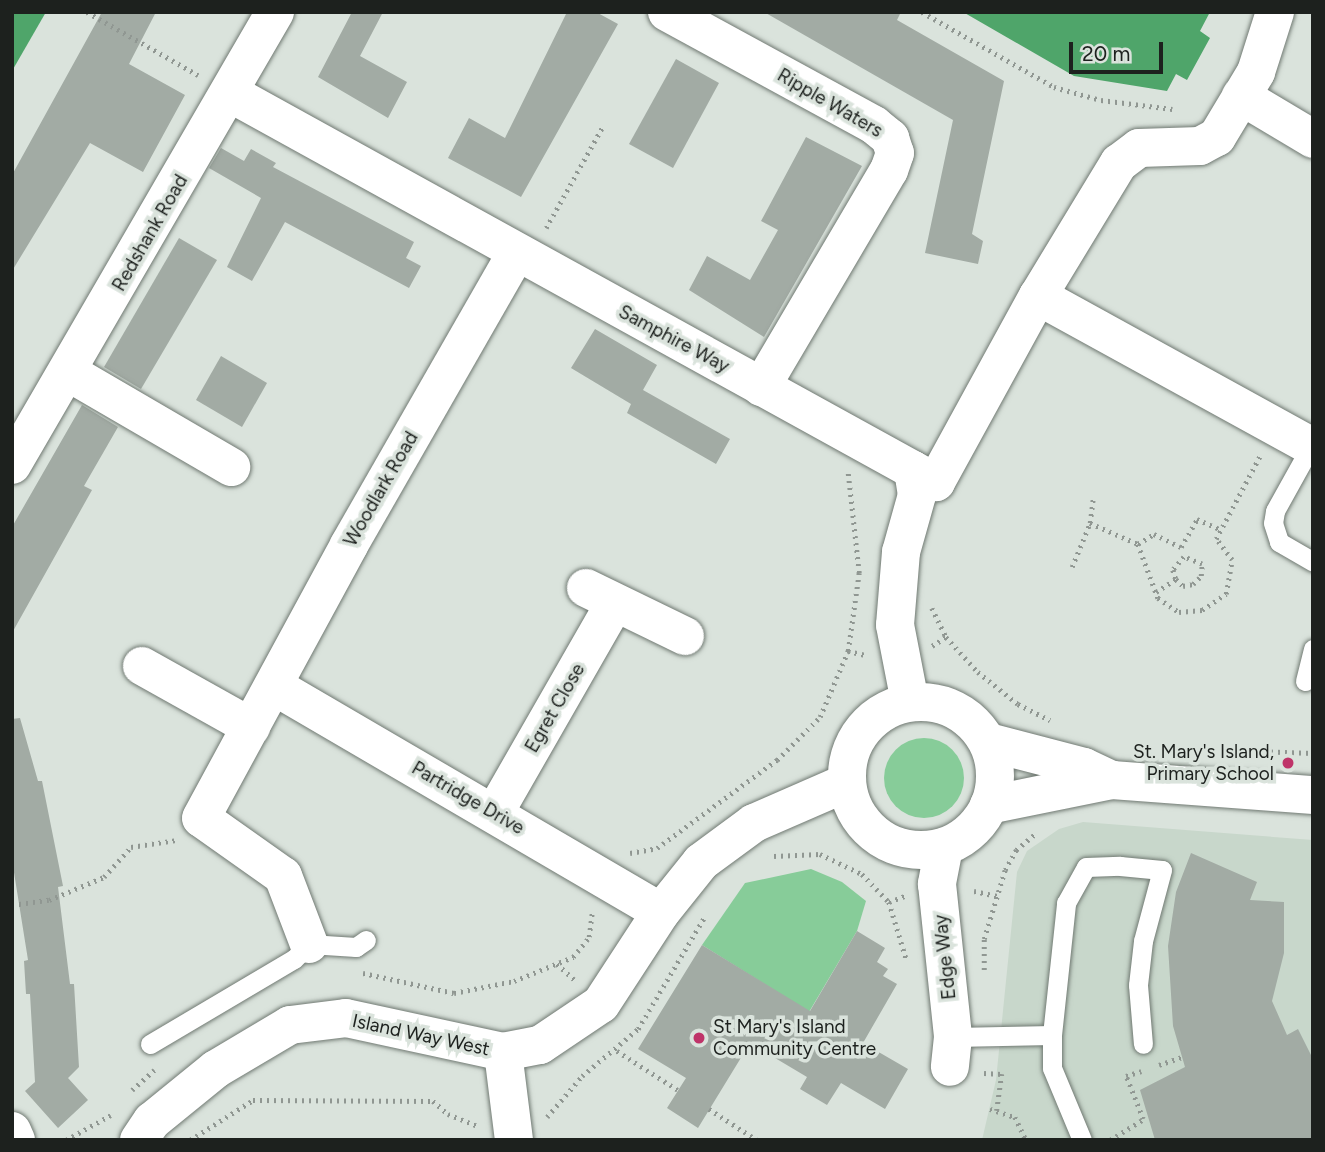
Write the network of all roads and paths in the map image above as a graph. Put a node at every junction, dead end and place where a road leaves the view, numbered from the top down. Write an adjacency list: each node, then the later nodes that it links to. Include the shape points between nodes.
1 (87, 12): 6 (path)
2 (275, 12): 6 (street)
3 (667, 12): 14 (street, Ripple Waters, via 874,125 890,138 895,153)
4 (922, 12): 8 (path, via 1054,87 1101,100)
5 (1275, 12): 7 (street, via 1267,44)
6 (230, 93): 11 (street, Samphire Way); 13 (street, Redshank Road)
7 (1241, 96): 10 (street); 12 (street, via 1217,137 1207,144 1139,148 1119,163)
8 (1178, 110)
9 (602, 128): 11 (path)
10 (1313, 139)
11 (522, 257): 14 (street, Samphire Way); 37 (street, Woodlark Road, via 348,545)
12 (1046, 283): 15 (street); 19 (street, via 936,482)
13 (68, 372): 17 (street, Redshank Road); 18 (street)
14 (761, 387): 19 (street, Samphire Way)
15 (1276, 427): 16 (street); 22 (path)
16 (1311, 446): 24 (lane, via 1275,511 1273,523 1279,542)
17 (12, 465)
18 (231, 467)
19 (913, 471): 38 (street, via 917,495 901,552 895,625)
20 (1093, 498): 21 (path)
21 (1090, 523): 23 (path); 25 (path)
22 (1219, 529): 23 (path, via 1197,519 1181,547 1154,534); 27 (path, via 1216,539 1232,560 1226,594 1202,610 1179,612)
23 (1138, 544): 27 (path)
24 (1313, 562)
25 (1072, 567)
26 (1176, 579): 26 (path, via 1183,586 1193,584 1201,576 1202,564 1184,558 1173,570); 27 (path)
27 (1156, 592)
28 (929, 597): 30 (path)
29 (685, 636): 48 (street, Egret Close, via 600,596)
30 (947, 637): 31 (path); 39 (path, via 978,672 1018,704)
31 (930, 647)
32 (1313, 649): 36 (lane)
33 (848, 651): 34 (path)
34 (868, 655)
35 (142, 666): 40 (street)
36 (1305, 681)
37 (274, 686): 40 (street, Woodlark Road); 48 (street, Partridge Drive)
38 (910, 702): 41 (street, via 933,702 955,709 974,723); 45 (street, via 869,721 847,760)
39 (1060, 724)
40 (251, 727): 49 (street, Woodlark Road)
41 (988, 742): 44 (street, via 1084,767); 47 (street, via 995,784)
42 (1203, 749): 43 (path)
43 (1313, 753)
44 (1112, 780): 46 (street); 47 (street)
45 (846, 783): 51 (street, via 857,814 879,839 911,849); 59 (street, Island Way West, via 754,823 701,862)
46 (1313, 795)
47 (989, 805): 51 (street, via 963,838)
48 (495, 812): 59 (street, Partridge Drive)
49 (201, 818): 57 (path, via 176,842 131,847 104,877 50,900); 61 (street, via 283,876)
50 (1041, 831): 55 (path, via 1016,850)
51 (944, 847): 69 (street, Edge Way, via 937,884)
52 (765, 859): 56 (path, via 820,854 862,874)
53 (966, 890): 55 (path)
54 (906, 896): 56 (path)
55 (998, 896): 63 (path, via 984,939)
56 (889, 902): 62 (path)
57 (12, 905)
58 (709, 909): 67 (path, via 638,1029)
59 (661, 912): 68 (street, Island Way West, via 601,1004 540,1045)
60 (366, 940): 61 (lane, via 356,947)
61 (309, 944): 65 (lane, via 294,960)
62 (908, 965)
63 (984, 981)
64 (1052, 1035): 66 (lane, via 1066,903 1086,867 1162,870 1143,941 1138,985); 69 (lane); 82 (lane, via 1052,1068)
65 (150, 1044)
66 (1143, 1044)
67 (617, 1051): 71 (path); 76 (path, via 582,1076 553,1114)
68 (503, 1052): 76 (street); 78 (street, Island Way West, via 346,1018 290,1025 216,1069 152,1121)
69 (967, 1054): 74 (path, via 1002,1074)
70 (1182, 1057): 83 (path, via 1126,1076 1143,1119)
71 (678, 1090)
72 (990, 1109): 74 (path)
73 (709, 1110): 80 (path)
74 (997, 1111): 81 (path, via 1015,1117)
75 (12, 1131): 77 (street)
76 (514, 1134): 79 (path, via 463,1122 426,1100 253,1100)
77 (16, 1140)
78 (139, 1140)
79 (190, 1140)
80 (757, 1140)
81 (1026, 1140)
82 (1082, 1140)
83 (1110, 1140)

